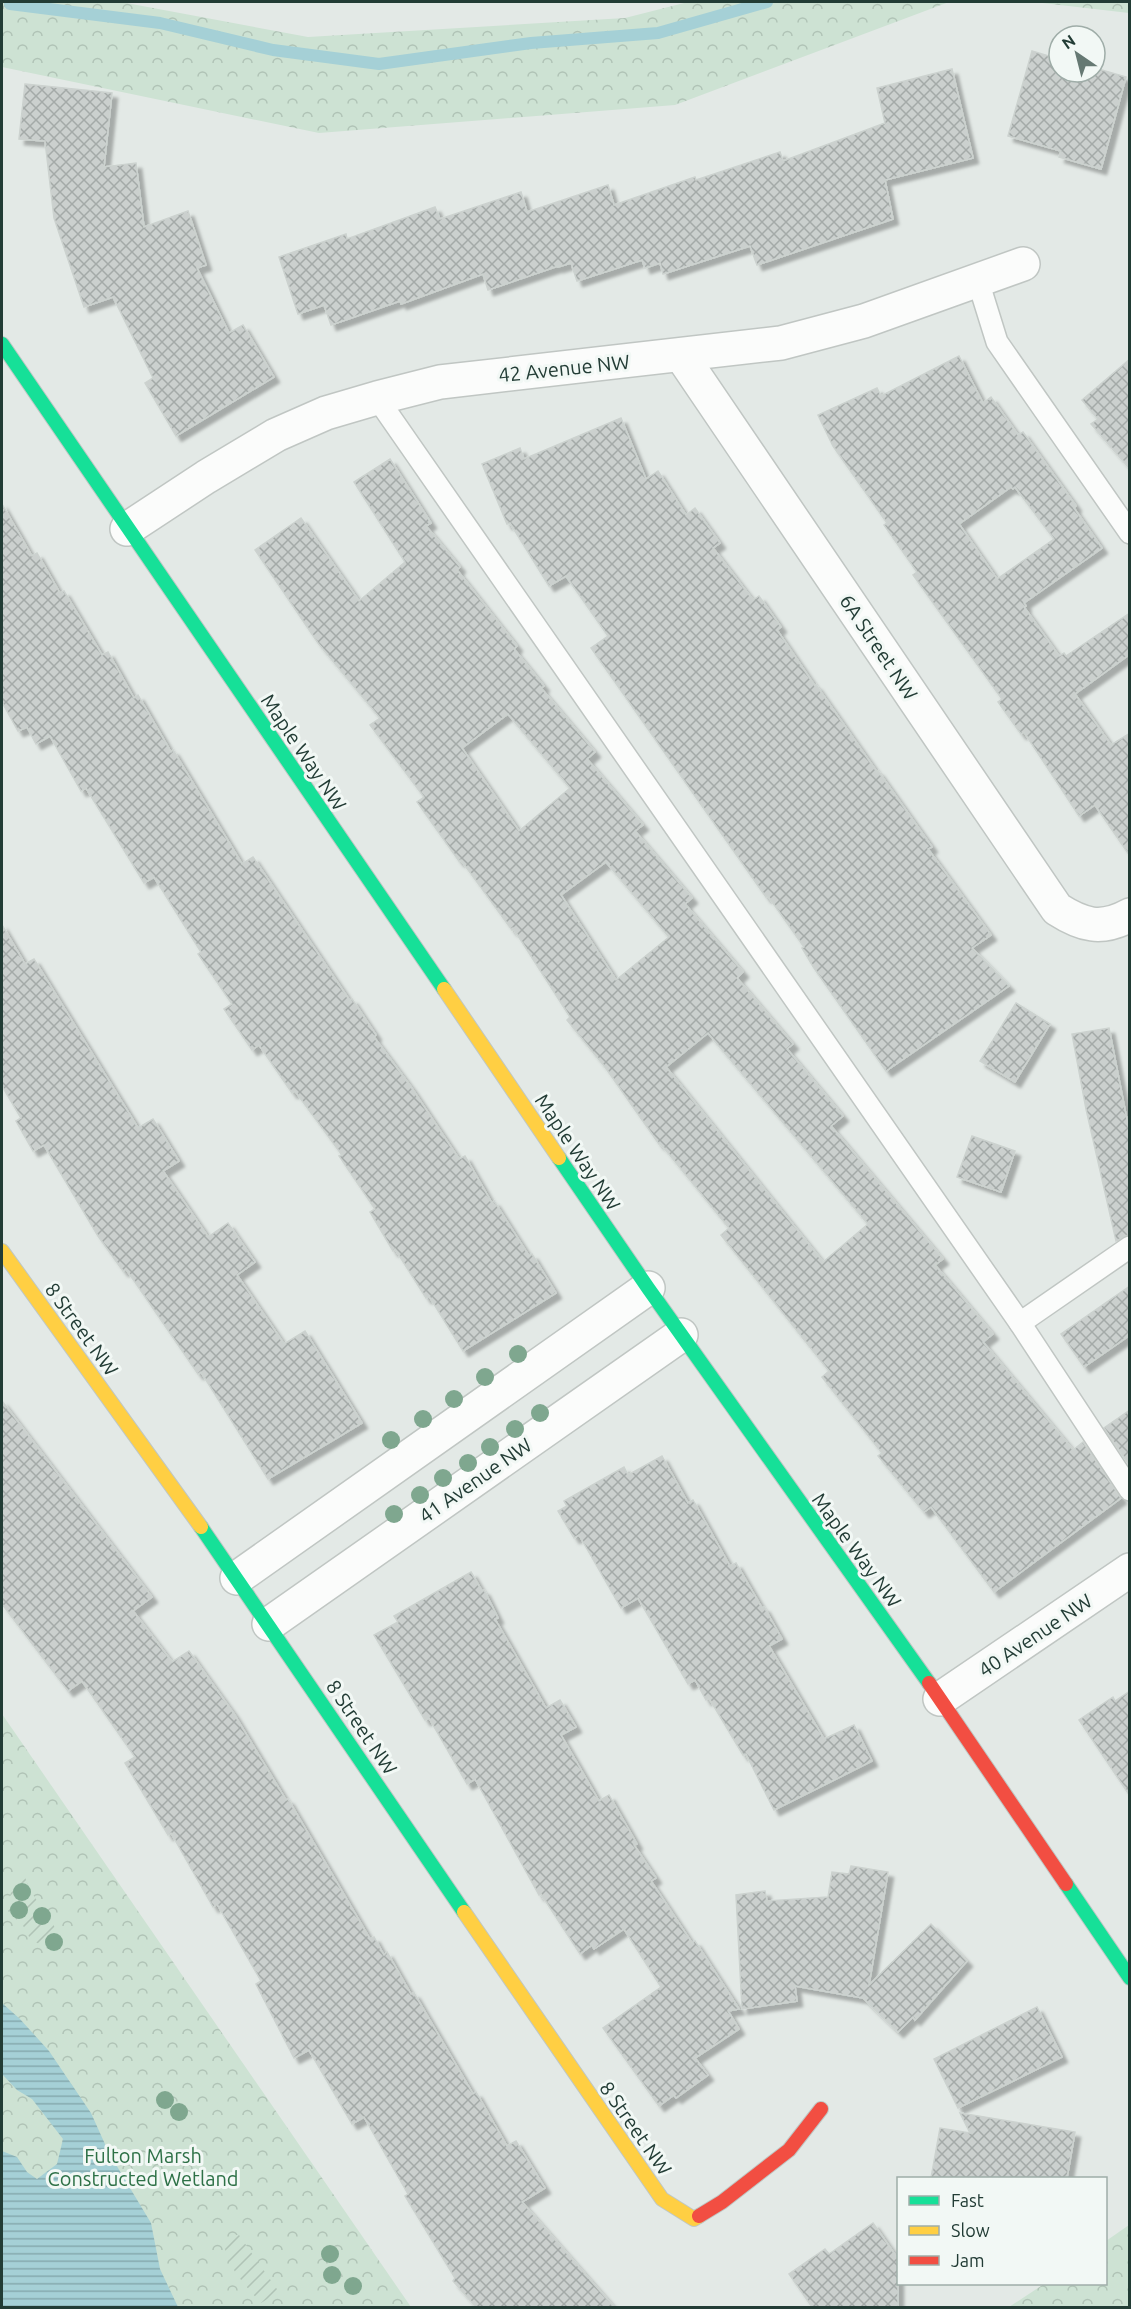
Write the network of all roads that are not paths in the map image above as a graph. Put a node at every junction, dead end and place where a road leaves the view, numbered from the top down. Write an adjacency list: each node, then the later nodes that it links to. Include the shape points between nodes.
1 (1023, 264): 2 (street, 42 Avenue NW)
2 (978, 281): 4 (street, 42 Avenue NW, via 811,336); 7 (lane, via 997,342)
3 (2, 344): 6 (street, Maple Way NW)
4 (681, 356): 5 (street, 42 Avenue NW, via 440,382); 8 (street, 6A Street NW, via 1057,909 1089,925 1106,924)
5 (377, 398): 6 (street, 42 Avenue NW, via 326,413 276,435); 12 (lane)
6 (127, 529): 11 (street, Maple Way NW)
7 (1130, 533)
8 (1130, 915)
9 (1130, 1247): 12 (lane)
10 (2, 1251): 16 (street, 8 Street NW)
11 (648, 1288): 13 (street, Maple Way NW); 16 (street)
12 (1020, 1323): 14 (lane)
13 (681, 1335): 17 (street, 41 Avenue NW); 18 (street, Maple Way NW)
14 (1130, 1490)
15 (1130, 1570): 18 (street, 40 Avenue NW)
16 (237, 1578): 17 (street, 8 Street NW)
17 (269, 1624): 20 (street, 8 Street NW, via 662,2199 694,2219 789,2150)
18 (940, 1699): 19 (street, Maple Way NW)
19 (1130, 1978)
20 (821, 2109)

